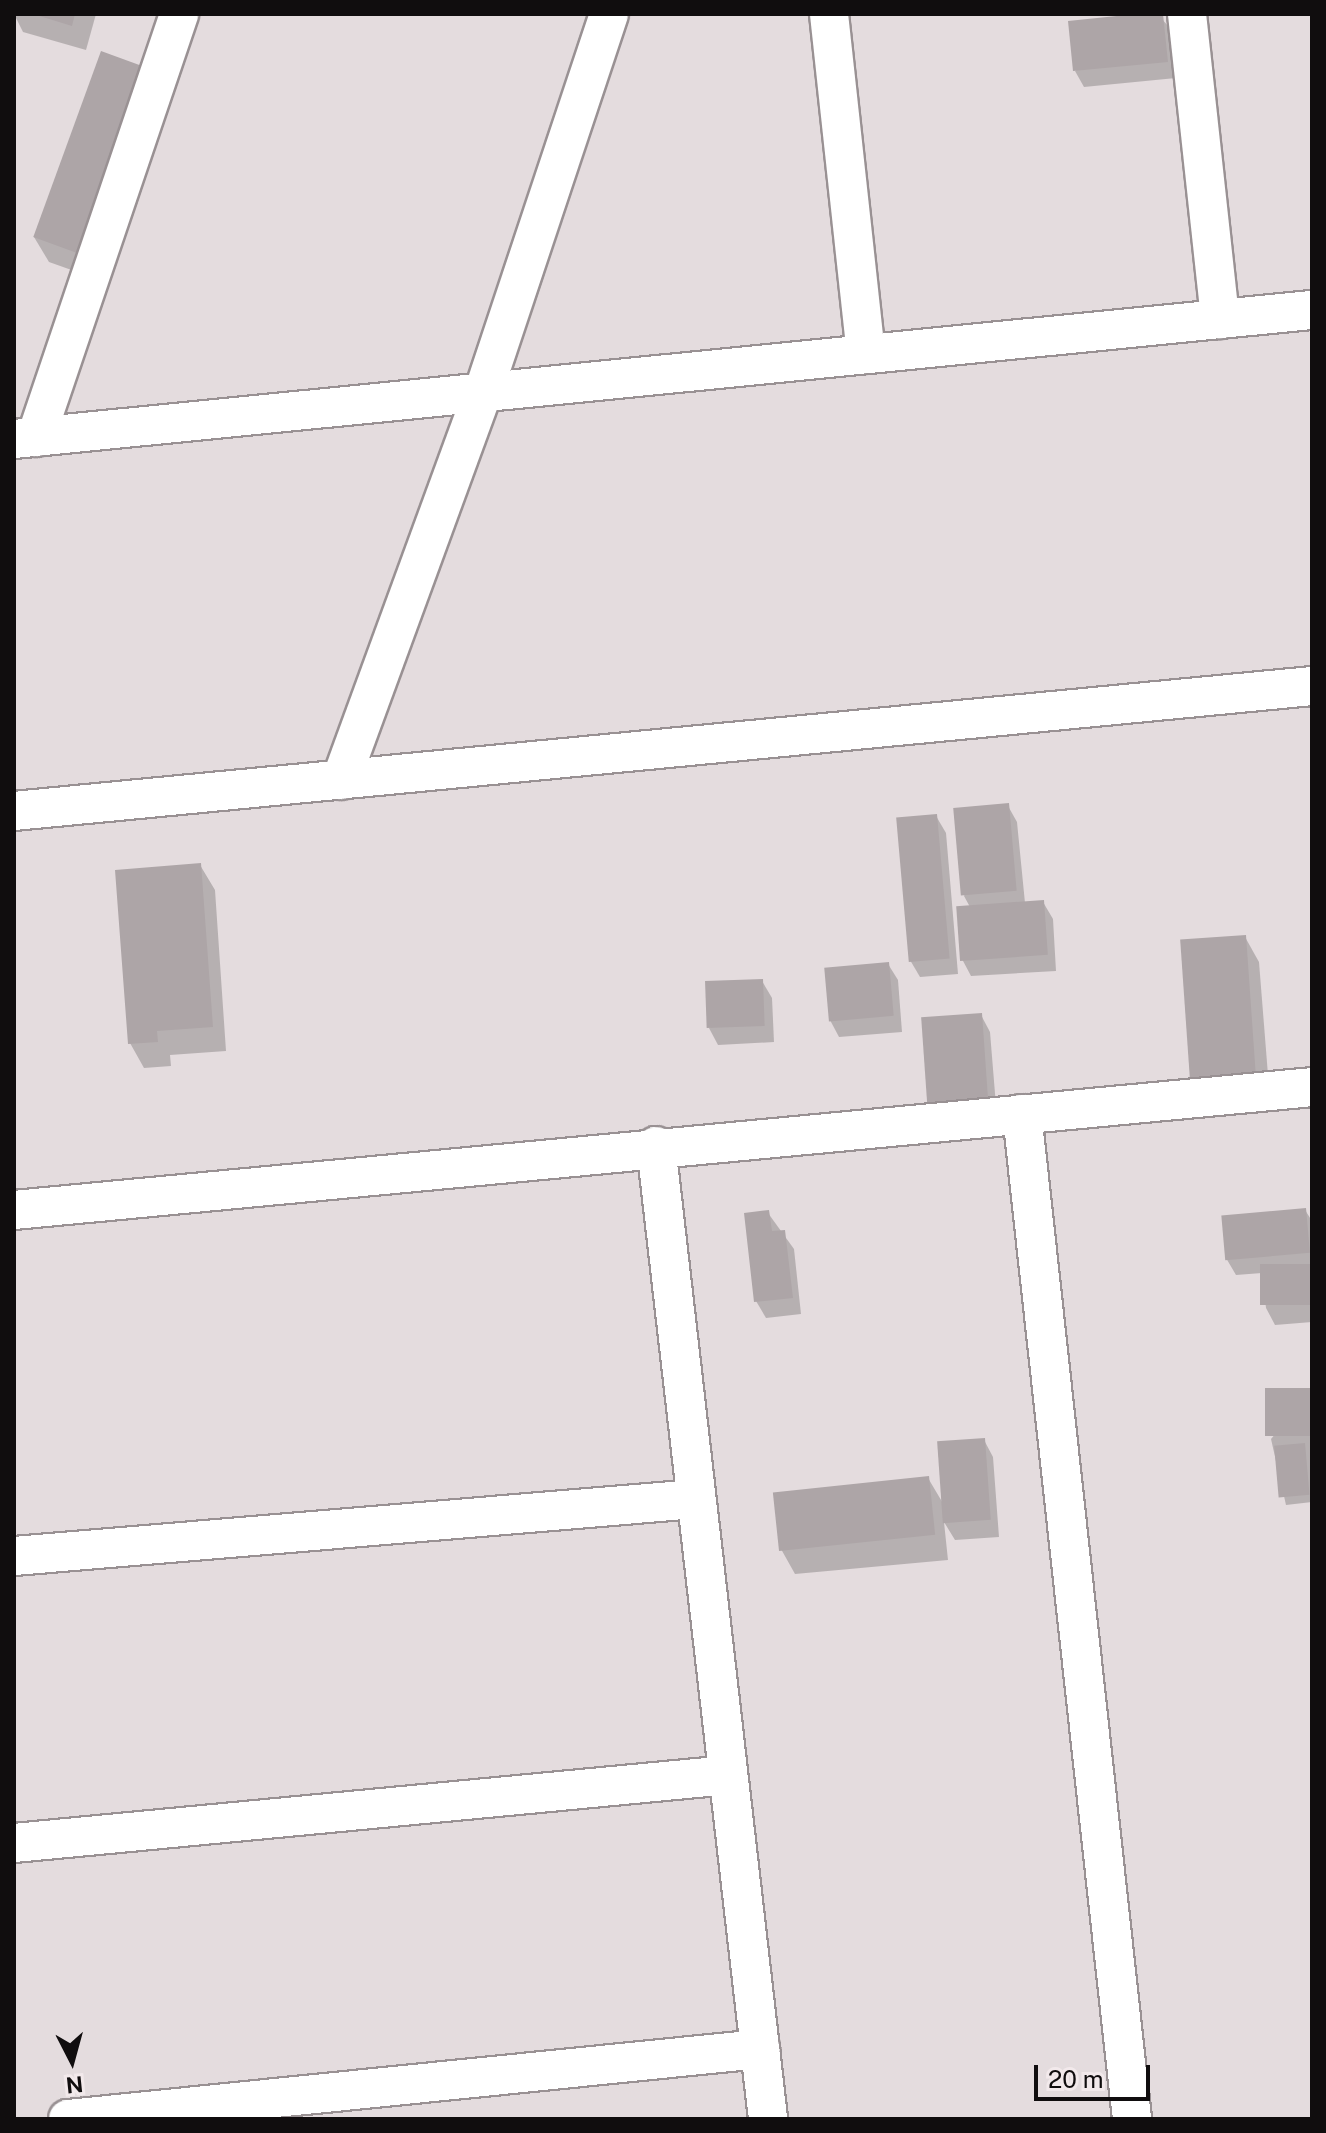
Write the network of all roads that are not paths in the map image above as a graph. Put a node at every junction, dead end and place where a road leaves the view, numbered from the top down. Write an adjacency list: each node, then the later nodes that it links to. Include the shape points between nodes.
1 (179, 14): 9 (street)
2 (609, 14): 8 (street)
3 (829, 14): 7 (street)
4 (1187, 14): 6 (street)
5 (1312, 310): 6 (street)
6 (1220, 319): 7 (street)
7 (866, 354): 8 (street)
8 (483, 393): 9 (street); 11 (street)
9 (25, 438)
10 (1312, 686): 11 (street)
11 (341, 780): 12 (street)
12 (14, 811)
13 (1312, 1087): 14 (street)
14 (1022, 1114): 15 (street); 24 (street)
15 (656, 1146): 16 (street); 17 (street)
16 (14, 1210)
17 (696, 1499): 18 (street); 19 (street)
18 (14, 1556)
19 (728, 1775): 20 (street); 21 (street)
20 (14, 1843)
21 (760, 2049): 22 (street); 23 (street)
22 (68, 2119)
23 (768, 2119)
24 (1132, 2119)

